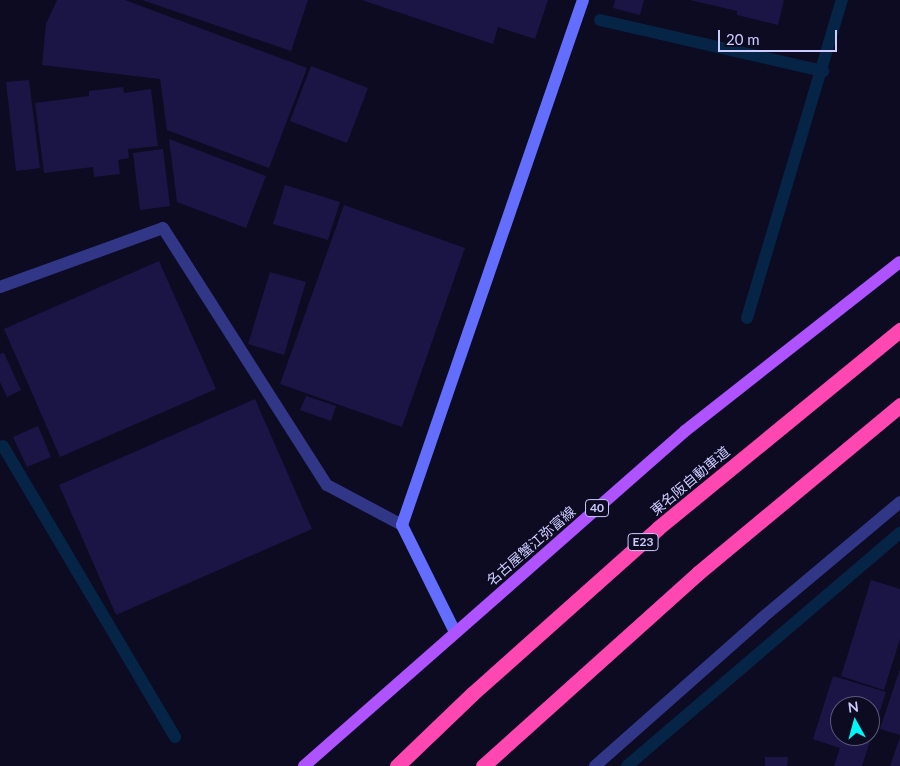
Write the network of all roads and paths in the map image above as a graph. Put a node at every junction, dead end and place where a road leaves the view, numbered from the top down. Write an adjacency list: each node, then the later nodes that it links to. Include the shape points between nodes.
1 (583, 0): 7 (street)
2 (900, 262): 8 (main road, 名古屋蟹江弥富線 / 40, via 686,431)
3 (0, 286): 7 (street, via 163,228 327,485)
4 (900, 330): 10 (highway, 東名阪自動車道 / E23, via 658,528 472,694)
5 (900, 405): 11 (highway, via 698,573)
6 (900, 502): 12 (street, via 762,618)
7 (402, 525): 8 (street)
8 (455, 632): 9 (main road, 名古屋蟹江弥富線 / 40)
9 (304, 766)
10 (397, 766)
11 (483, 766)
12 (595, 766)

